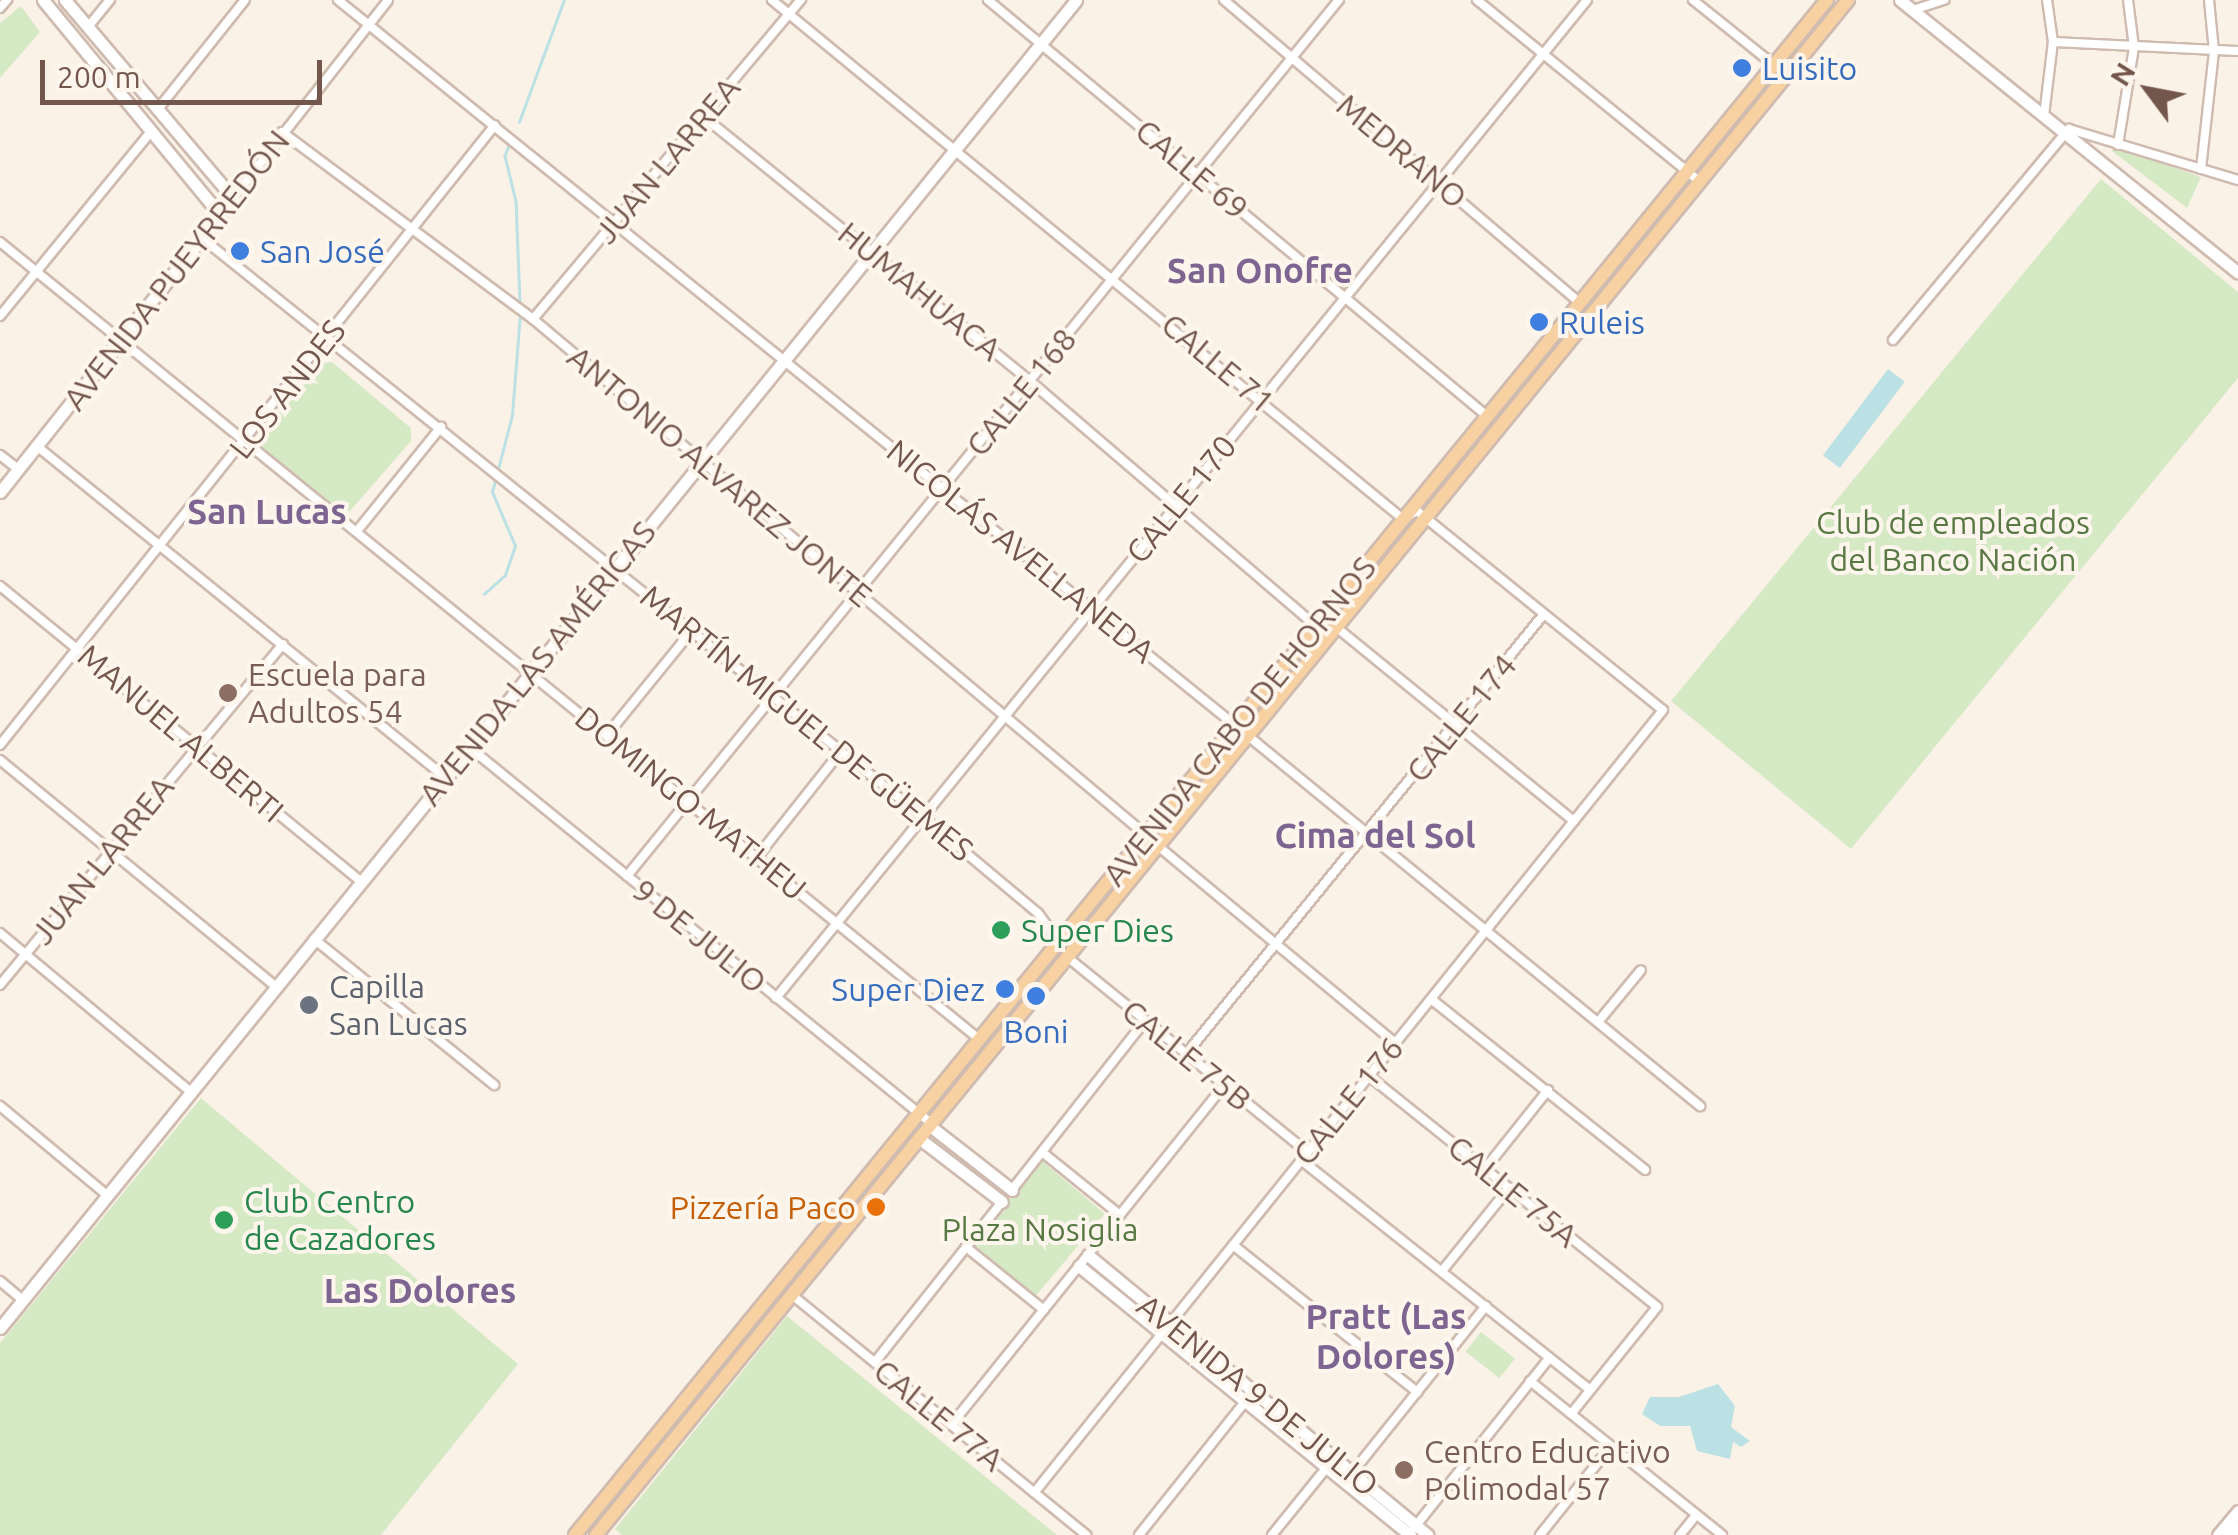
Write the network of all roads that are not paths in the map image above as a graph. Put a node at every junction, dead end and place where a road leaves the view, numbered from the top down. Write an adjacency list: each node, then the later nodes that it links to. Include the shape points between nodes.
1 (8, 0): 24 (street)
2 (43, 0): 43 (main road)
3 (65, 0): 28 (main road)
4 (110, 0): 28 (street)
5 (245, 0): 37 (street)
6 (338, 0): 27 (street, NICOLÁS AVELLANEDA)
7 (388, 0): 27 (street, AVENIDA PUEYRREDÓN)
8 (772, 0): 26 (street, CALLE 71)
9 (801, 0): 26 (street, JUAN LARREA)
10 (988, 0): 30 (street, CALLE 69)
11 (1076, 0): 30 (main road, AVENIDA LAS AMÉRICAS)
12 (1224, 0): 35 (street, MEDRANO)
13 (1339, 0): 35 (street, CALLE 168)
14 (1477, 0): 34 (street)
15 (1587, 0): 34 (street, CALLE 170)
16 (1692, 0): 36 (street)
17 (1826, 0): 36 (main road, AVENIDA CABO DE HORNOS)
18 (1848, 0): 51 (main road, AVENIDA CABO DE HORNOS)
19 (1900, 0): 25 (main road)
20 (1944, 0): 25 (street)
21 (2048, 0): 29 (street)
22 (2128, 0): 31 (street)
23 (2209, 0): 32 (street)
24 (0, 8)
25 (1912, 10): 38 (main road)
26 (789, 14): 39 (street, JUAN LARREA); 45 (street, CALLE 71)
27 (368, 25): 40 (street, NICOLÁS AVELLANEDA); 41 (street, AVENIDA PUEYRREDÓN)
28 (88, 27): 37 (main road)
29 (2053, 42): 31 (street); 38 (street)
30 (1040, 44): 45 (main road, AVENIDA LAS AMÉRICAS); 48 (street, CALLE 69)
31 (2134, 47): 32 (street); 44 (street)
32 (2214, 50): 33 (street); 46 (street)
33 (2238, 51)
34 (1543, 54): 47 (street); 50 (street, CALLE 170)
35 (1291, 57): 48 (street, CALLE 168); 50 (street, MEDRANO)
36 (1773, 64): 47 (main road, AVENIDA CABO DE HORNOS)
37 (158, 109): 52 (main road)
38 (2044, 116): 42 (main road)
39 (704, 117): 54 (street, JUAN LARREA); 58 (street, HUMAHUACA)
40 (495, 124): 54 (street, NICOLÁS AVELLANEDA); 55 (street, LOS ANDES)
41 (282, 132): 52 (street, AVENIDA PUEYRREDÓN); 55 (street, ANTONIO ALVAREZ JONTE)
42 (2063, 132): 44 (street); 60 (main road); 68 (street)
43 (150, 134): 53 (main road); 59 (street)
44 (2118, 145): 46 (street)
45 (956, 146): 58 (main road, AVENIDA LAS AMÉRICAS); 61 (street, CALLE 71)
46 (2200, 169): 49 (street)
47 (1686, 172): 51 (street); 63 (main road, AVENIDA CABO DE HORNOS)
48 (1198, 175): 61 (street, CALLE 168); 62 (street, CALLE 69)
49 (2238, 180)
50 (1438, 182): 62 (street, CALLE 170); 63 (street, MEDRANO)
51 (1700, 183): 82 (main road, AVENIDA CABO DE HORNOS)
52 (232, 198): 53 (main road, AVENIDA PUEYRREDÓN)
53 (220, 215): 56 (main road, AVENIDA PUEYRREDÓN)
54 (616, 221): 65 (street, JUAN LARREA); 69 (street, NICOLÁS AVELLANEDA)
55 (414, 228): 65 (street, ANTONIO ALVAREZ JONTE); 67 (street, LOS ANDES)
56 (204, 238): 66 (main road, AVENIDA PUEYRREDÓN); 67 (street, MARTÍN MIGUEL DE GÜEMES)
57 (0, 242): 59 (street, DOMINGO MATHEU)
58 (871, 250): 69 (main road, AVENIDA LAS AMÉRICAS); 70 (street, HUMAHUACA)
59 (36, 271): 64 (street); 66 (street, DOMINGO MATHEU)
60 (2238, 273)
61 (1114, 277): 70 (street, CALLE 168); 71 (street, CALLE 71)
62 (1345, 297): 71 (street, CALLE 170); 72 (street, CALLE 69)
63 (1579, 302): 72 (main road, AVENIDA CABO DE HORNOS)
64 (0, 316)
65 (533, 320): 77 (street, ANTONIO ALVAREZ JONTE)
66 (124, 340): 74 (street, DOMINGO MATHEU); 75 (main road, AVENIDA PUEYRREDÓN)
67 (326, 340): 73 (street, MARTÍN MIGUEL DE GÜEMES); 74 (street, LOS ANDES)
68 (1893, 340)
69 (783, 357): 77 (main road, AVENIDA LAS AMÉRICAS); 79 (street, NICOLÁS AVELLANEDA)
70 (1030, 381): 79 (street, CALLE 168); 81 (street, HUMAHUACA)
71 (1262, 399): 81 (street, CALLE 170); 83 (street, CALLE 71)
72 (1487, 416): 83 (main road, AVENIDA CABO DE HORNOS)
73 (441, 427): 84 (street); 86 (street, MARTÍN MIGUEL DE GÜEMES)
74 (247, 439): 84 (street, DOMINGO MATHEU); 85 (street, LOS ANDES)
75 (38, 447): 78 (main road, AVENIDA PUEYRREDÓN); 85 (street)
76 (0, 455): 78 (street)
77 (701, 460): 86 (main road, AVENIDA LAS AMÉRICAS); 88 (street, ANTONIO ALVAREZ JONTE)
78 (18, 470): 80 (main road, AVENIDA PUEYRREDÓN)
79 (943, 488): 88 (street, CALLE 168); 89 (street, NICOLÁS AVELLANEDA)
80 (0, 492)
81 (1175, 506): 89 (street, CALLE 170); 91 (street, HUMAHUACA)
82 (1425, 518): 83 (street, via 1417,511); 90 (street); 92 (main road, AVENIDA CABO DE HORNOS)
83 (1403, 519): 91 (main road, AVENIDA CABO DE HORNOS)
84 (357, 531): 96 (street, DOMINGO MATHEU)
85 (164, 546): 94 (street); 95 (street, LOS ANDES)
86 (614, 566): 93 (street, MARTÍN MIGUEL DE GÜEMES); 96 (main road, AVENIDA LAS AMÉRICAS)
87 (0, 586): 95 (street, MANUEL ALBERTI)
88 (858, 592): 97 (street, CALLE 168); 98 (street, ANTONIO ALVAREZ JONTE)
89 (1092, 609): 98 (street, CALLE 170); 100 (street, NICOLÁS AVELLANEDA)
90 (1544, 614): 99 (street, CALLE 174); 111 (street, CALLE 176, via 1663,710)
91 (1316, 626): 100 (main road, AVENIDA CABO DE HORNOS)
92 (1336, 627): 99 (street); 102 (main road, AVENIDA CABO DE HORNOS)
93 (693, 629): 97 (street, MARTÍN MIGUEL DE GÜEMES); 101 (street)
94 (283, 644): 104 (street, JUAN LARREA); 108 (street)
95 (81, 650): 103 (street, LOS ANDES); 104 (street, MANUEL ALBERTI)
96 (528, 670): 101 (street, DOMINGO MATHEU); 105 (main road, AVENIDA LAS AMÉRICAS)
97 (774, 696): 106 (street, MARTÍN MIGUEL DE GÜEMES); 109 (street, CALLE 168)
98 (1005, 716): 110 (street, CALLE 170); 113 (street, ANTONIO ALVAREZ JONTE)
99 (1458, 722): 111 (street); 112 (street, CALLE 174)
100 (1235, 726): 102 (street, NICOLÁS AVELLANEDA); 113 (main road, AVENIDA CABO DE HORNOS)
101 (607, 734): 109 (street, DOMINGO MATHEU)
102 (1248, 735): 112 (street, NICOLÁS AVELLANEDA); 114 (main road, AVENIDA CABO DE HORNOS)
103 (0, 745)
104 (197, 745): 115 (street, JUAN LARREA); 118 (street, MANUEL ALBERTI)
105 (470, 747): 108 (main road, AVENIDA LAS AMÉRICAS); 117 (street, 9 DE JULIO)
106 (841, 752): 110 (street, MARTÍN MIGUEL DE GÜEMES); 116 (street)
107 (0, 760): 115 (street)
108 (445, 777): 118 (main road, AVENIDA LAS AMÉRICAS)
109 (688, 801): 116 (street, DOMINGO MATHEU); 117 (street, CALLE 168)
110 (923, 817): 119 (street, CALLE 170); 123 (street, MARTÍN MIGUEL DE GÜEMES, via 1038,913)
111 (1574, 822): 120 (street, CALLE 176)
112 (1368, 834): 120 (street, NICOLÁS AVELLANEDA); 124 (street, CALLE 174)
113 (1146, 835): 123 (main road, AVENIDA CABO DE HORNOS)
114 (1158, 846): 124 (street); 126 (main road, AVENIDA CABO DE HORNOS)
115 (110, 847): 125 (street, JUAN LARREA); 129 (street)
116 (757, 857): 119 (street, DOMINGO MATHEU)
117 (627, 876): 130 (street, 9 DE JULIO)
118 (361, 882): 122 (main road, AVENIDA LAS AMÉRICAS)
119 (837, 922): 130 (street, CALLE 170); 134 (street, DOMINGO MATHEU)
120 (1486, 930): 131 (street, CALLE 176); 133 (street, NICOLÁS AVELLANEDA)
121 (0, 932): 125 (street)
122 (314, 940): 129 (main road, AVENIDA LAS AMÉRICAS); 138 (street)
123 (1059, 940): 126 (street, MARTÍN MIGUEL DE GÜEMES); 134 (main road, AVENIDA CABO DE HORNOS)
124 (1279, 944): 135 (street); 136 (street, CALLE 174)
125 (26, 954): 128 (street, JUAN LARREA); 141 (street)
126 (1066, 958): 132 (street, CALLE 75B); 145 (main road, AVENIDA CABO DE HORNOS)
127 (1641, 970): 133 (street)
128 (0, 986)
129 (276, 987): 141 (main road, AVENIDA LAS AMÉRICAS)
130 (776, 998): 144 (street, 9 DE JULIO)
131 (1431, 998): 135 (street, CALLE 176); 140 (street)
132 (1146, 1021): 136 (street, CALLE 75B); 147 (street)
133 (1598, 1022): 143 (street, NICOLÁS AVELLANEDA)
134 (979, 1038): 144 (main road, AVENIDA CABO DE HORNOS)
135 (1394, 1043): 137 (street, CALLE 176)
136 (1186, 1054): 139 (street, CALLE 75B)
137 (1369, 1076): 148 (street, CALLE 176); 149 (street, CALLE 75A)
138 (494, 1085)
139 (1224, 1085): 148 (street, CALLE 75B); 155 (street)
140 (1548, 1090): 149 (street); 150 (street)
141 (191, 1092): 153 (main road, AVENIDA LAS AMÉRICAS)
142 (0, 1106): 153 (street)
143 (1700, 1106)
144 (918, 1113): 145 (street, 9 DE JULIO); 185 (main road, AVENIDA CABO DE HORNOS)
145 (931, 1125): 146 (main road, AVENIDA CABO DE HORNOS); 152 (main road)
146 (920, 1139): 154 (main road); 162 (main road, AVENIDA CABO DE HORNOS)
147 (1042, 1152): 152 (street); 155 (street)
148 (1304, 1156): 156 (street, CALLE 176); 160 (street, CALLE 75B)
149 (1485, 1168): 151 (street, CALLE 75A)
150 (1645, 1170)
151 (1509, 1188): 160 (street); 172 (street, CALLE 75A, via 1657,1307)
152 (1012, 1190): 154 (street)
153 (108, 1195): 163 (main road, AVENIDA LAS AMÉRICAS)
154 (1002, 1202): 157 (street)
155 (1120, 1215): 158 (street)
156 (1233, 1245): 167 (street, CALLE 176); 173 (street)
157 (966, 1247): 165 (street); 169 (street)
158 (1088, 1255): 159 (street); 167 (main road, AVENIDA 9 DE JULIO)
159 (1079, 1266): 165 (street); 167 (main road, AVENIDA 9 DE JULIO)
160 (1442, 1271): 164 (street, CALLE 75B)
161 (0, 1281): 163 (street)
162 (792, 1295): 169 (street, CALLE 77A); 186 (main road, AVENIDA CABO DE HORNOS)
163 (23, 1300): 166 (main road, AVENIDA LAS AMÉRICAS)
164 (1486, 1306): 168 (street, CALLE 75B); 173 (street)
165 (1044, 1310): 176 (street)
166 (0, 1328)
167 (1166, 1328): 171 (main road, AVENIDA 9 DE JULIO); 174 (main road, AVENIDA 9 DE JULIO); 180 (street, CALLE 176)
168 (1549, 1358): 170 (street); 172 (street, CALLE 75B)
169 (874, 1362): 176 (street, CALLE 77A)
170 (1530, 1382): 175 (street); 184 (street)
171 (1254, 1390): 174 (street); 179 (main road, AVENIDA 9 DE JULIO)
172 (1590, 1390): 175 (street)
173 (1416, 1392): 179 (street)
174 (1246, 1402): 178 (main road, AVENIDA 9 DE JULIO); 188 (street)
175 (1571, 1414): 177 (street)
176 (952, 1425): 180 (street, CALLE 77A)
177 (1611, 1446): 182 (street); 191 (street)
178 (1327, 1467): 184 (main road, AVENIDA 9 DE JULIO); 189 (street)
179 (1352, 1473): 184 (main road, AVENIDA 9 DE JULIO)
180 (1034, 1492): 187 (street, CALLE 77A)
181 (2238, 1511): 194 (main road)
182 (1696, 1514): 192 (street); 193 (street)
183 (2238, 1526): 195 (main road)
184 (1411, 1532): 190 (main road, AVENIDA 9 DE JULIO)
185 (575, 1535)
186 (596, 1535)
187 (1086, 1535)
188 (1139, 1535)
189 (1272, 1535)
190 (1428, 1535)
191 (1540, 1535)
192 (1680, 1535)
193 (1722, 1535)
194 (2218, 1535)
195 (2231, 1535)

